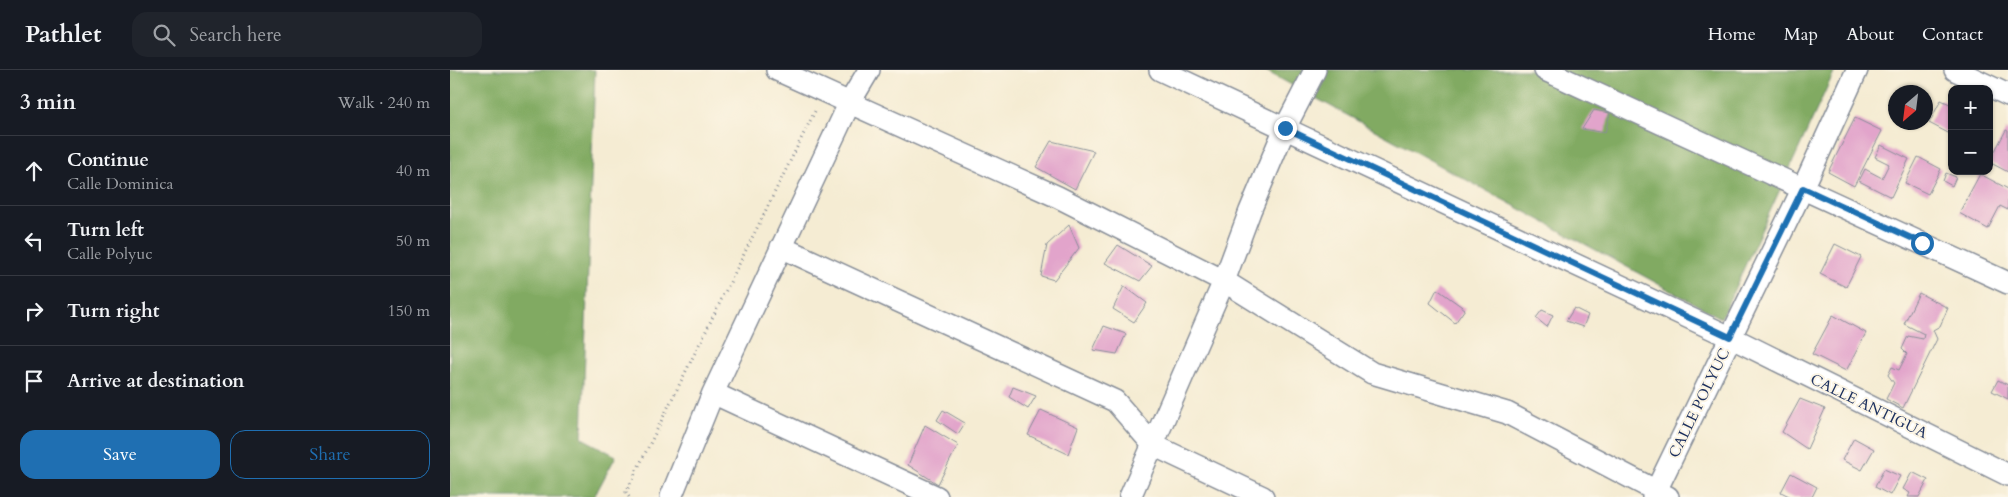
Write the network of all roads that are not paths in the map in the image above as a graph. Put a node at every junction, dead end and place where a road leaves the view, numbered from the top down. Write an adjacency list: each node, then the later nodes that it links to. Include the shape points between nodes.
1 (777, 70): 9 (street)
2 (869, 70): 9 (street)
3 (1160, 70): 10 (street, CALLE ANTIGUA)
4 (1316, 70): 10 (street)
5 (1545, 70): 11 (street)
6 (1857, 70): 11 (street, CALLE POLYUC)
7 (1955, 70): 8 (street)
8 (2008, 95)
9 (850, 102): 12 (street); 13 (street, via 1058,197)
10 (1285, 128): 13 (street); 15 (street, CALLE ANTIGUA)
11 (1803, 188): 14 (street); 15 (street, CALLE POLYUC)
12 (781, 247): 16 (street); 17 (street, via 1115,401)
13 (1224, 282): 17 (street); 19 (street, via 1372,372 1507,413)
14 (2008, 283)
15 (1730, 337): 18 (street, CALLE ANTIGUA); 19 (street, CALLE POLYUC)
16 (713, 393): 20 (street); 21 (street)
17 (1153, 445): 22 (street); 23 (street)
18 (2008, 475)
19 (1659, 495)
20 (671, 497)
21 (937, 497)
22 (1130, 497)
23 (1263, 497)

